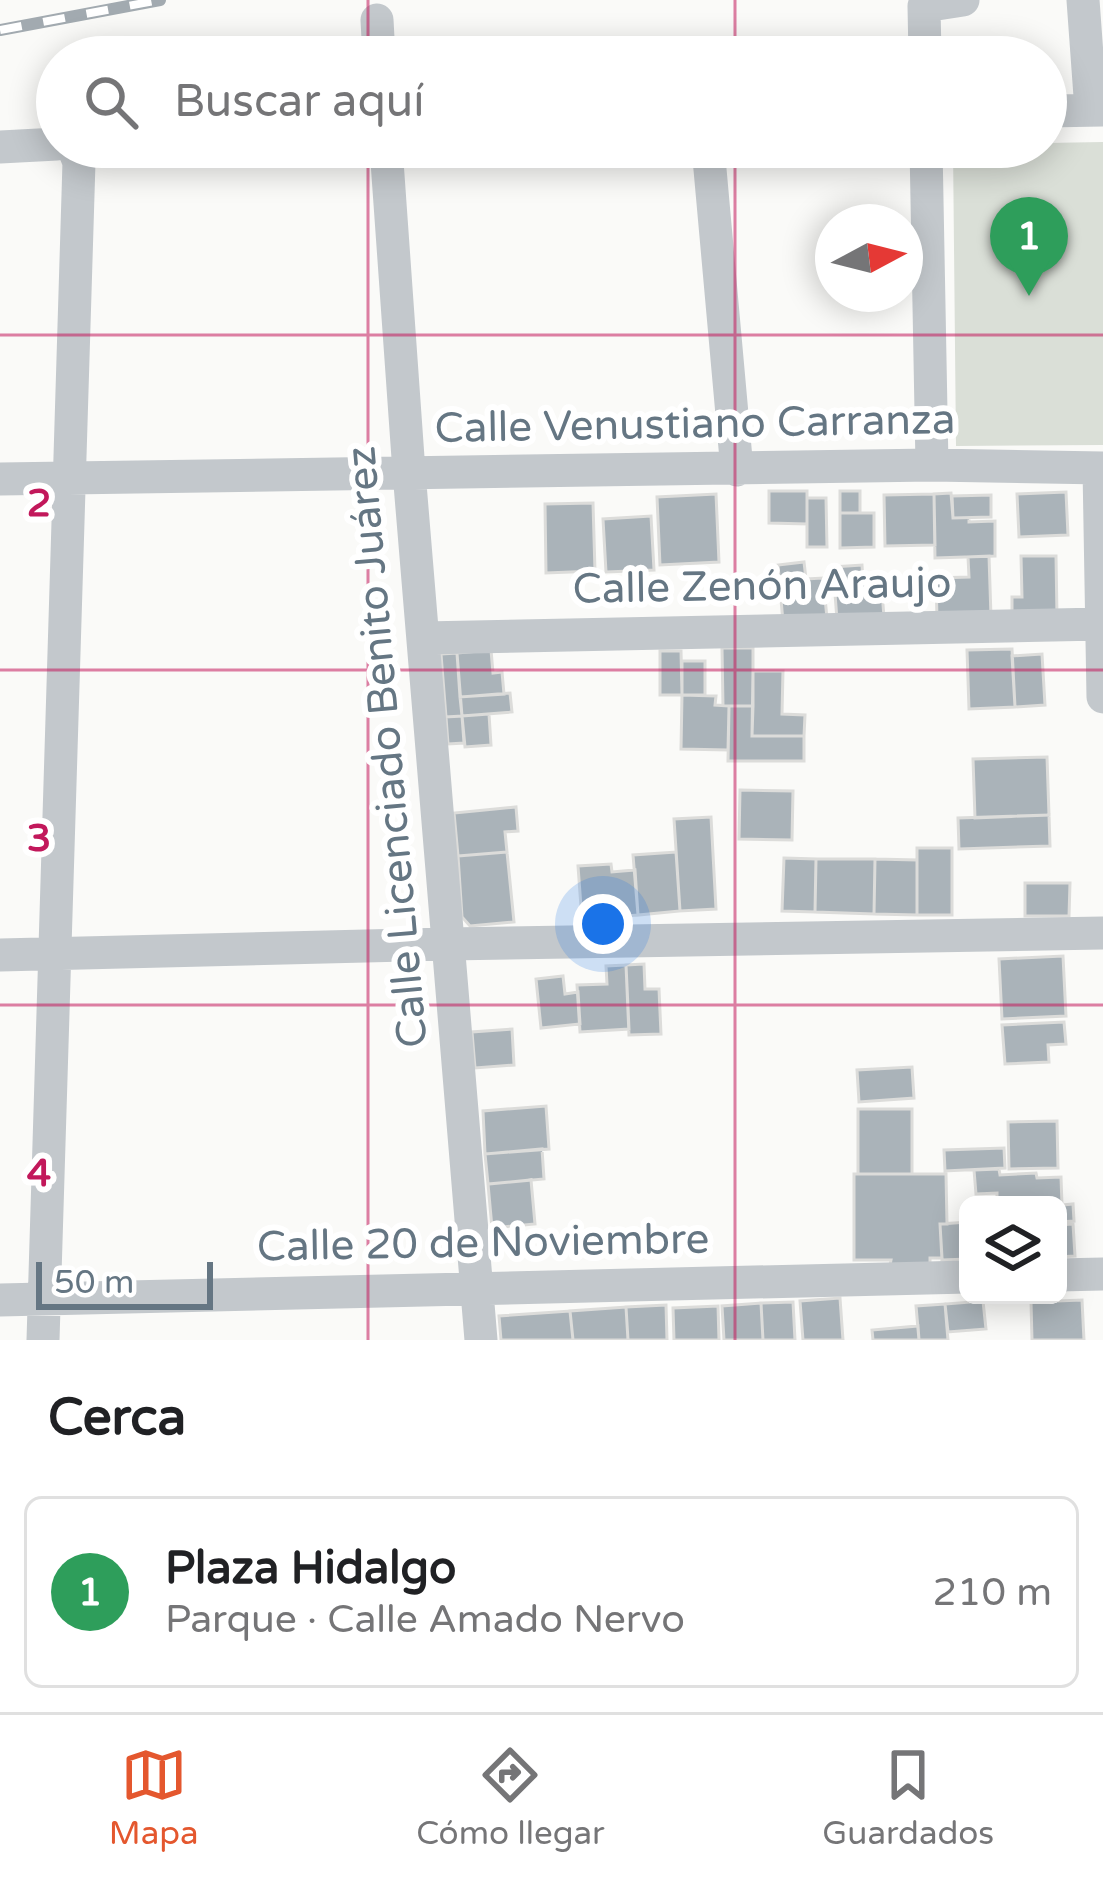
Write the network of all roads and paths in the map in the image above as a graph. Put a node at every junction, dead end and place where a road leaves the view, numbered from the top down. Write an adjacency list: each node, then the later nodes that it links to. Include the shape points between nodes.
1 (963, 0): 5 (street, via 924,6)
2 (1083, 0): 6 (street)
3 (377, 20): 4 (street)
4 (378, 36)
5 (925, 36)
6 (1097, 110): 7 (street)
7 (1067, 111)
8 (0, 147): 9 (street)
9 (36, 149)
10 (70, 168): 18 (street)
11 (387, 168): 17 (street, Calle Licenciado Benito Juárez)
12 (710, 168): 16 (street)
13 (926, 168): 14 (street)
14 (932, 465): 15 (street, Calle Venustiano Carranza); 16 (street, Calle Venustiano Carranza)
15 (1101, 468): 20 (street)
16 (737, 470): 17 (street, Calle Venustiano Carranza)
17 (409, 472): 18 (street, Calle Venustiano Carranza); 21 (street, Calle Licenciado Benito Juárez)
18 (67, 478): 19 (street, Calle Venustiano Carranza); 25 (street)
19 (0, 479)
20 (1102, 624): 21 (street, Calle Zenón Araujo); 22 (street)
21 (423, 638): 24 (street, Calle Licenciado Benito Juárez)
22 (1103, 697)
23 (1103, 933): 24 (street)
24 (447, 944): 25 (street); 30 (street, Calle Licenciado Benito Juárez)
25 (56, 952): 26 (street); 31 (street)
26 (0, 955)
27 (1103, 1274): 28 (street)
28 (1067, 1275)
29 (959, 1277): 30 (street, Calle 20 de Noviembre)
30 (476, 1288): 31 (street, Calle 20 de Noviembre); 34 (street, Calle Licenciado Benito Juárez)
31 (45, 1297): 32 (street, Calle 20 de Noviembre); 33 (street)
32 (0, 1300)
33 (43, 1340)
34 (481, 1340)

